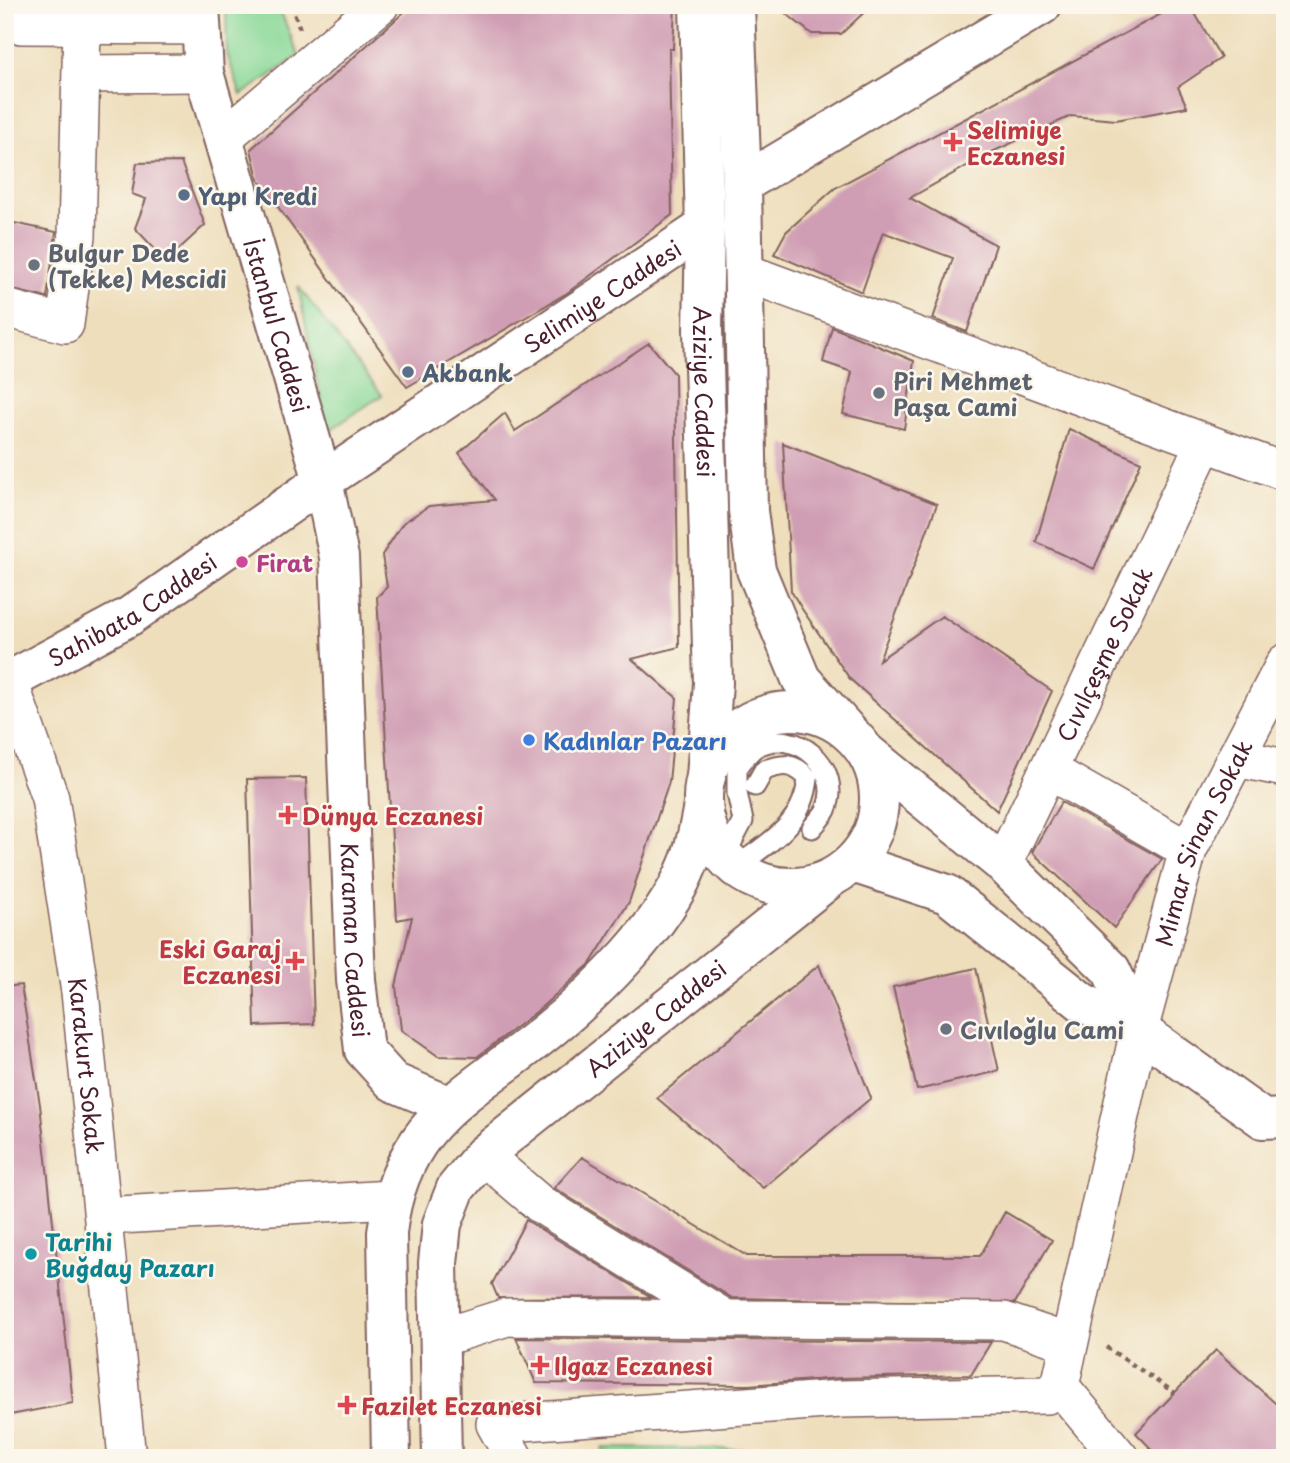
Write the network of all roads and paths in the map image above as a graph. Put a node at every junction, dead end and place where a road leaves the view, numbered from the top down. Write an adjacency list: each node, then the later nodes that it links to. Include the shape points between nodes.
1 (380, 5): 10 (street)
2 (699, 5): 12 (main road, Aziziye Caddesi)
3 (735, 5): 11 (main road, Aziziye Caddesi)
4 (1042, 5): 11 (main road)
5 (21, 15): 7 (street)
6 (200, 16): 7 (street); 8 (main road, İstanbul Caddesi)
7 (82, 25): 9 (street)
8 (204, 72): 9 (street); 10 (main road, İstanbul Caddesi)
9 (82, 74): 14 (street, via 77,236 65,324)
10 (223, 138): 17 (main road, İstanbul Caddesi)
11 (742, 184): 13 (main road, Aziziye Caddesi)
12 (705, 227): 17 (main road, Selimiye Caddesi); 25 (main road, Aziziye Caddesi, via 703,330 713,682)
13 (744, 272): 15 (street); 20 (main road, Aziziye Caddesi, via 748,511 756,570 801,679)
14 (5, 308)
15 (1204, 444): 16 (street); 23 (street, Cıvılçeşme Sokak)
16 (1285, 472)
17 (323, 481): 19 (main road, Sahibata Caddesi, via 130,616); 32 (main road, Karaman Caddesi, via 338,557 356,980 364,1050 393,1082)
18 (1285, 663): 21 (street, Mimar Sinan Sokak)
19 (7, 682): 36 (street, Karakurt Sokak, via 50,798 80,992)
20 (856, 741): 25 (main road, via 819,715 789,711 761,716 736,730 717,751); 29 (main road); 30 (main road, via 878,779 879,809 871,838)
21 (1236, 758): 22 (street); 27 (street, Mimar Sinan Sokak)
22 (1285, 768)
23 (1048, 770): 27 (street); 29 (street, Cıvılçeşme Sokak)
24 (755, 786): 28 (lane, via 764,770 783,764 797,766 807,778 806,799 786,830)
25 (704, 791): 28 (main road, via 709,832); 32 (main road, Aziziye Caddesi, via 698,835 687,869 627,957 552,1028)
26 (812, 828): 28 (lane, via 826,809 828,786 821,761 804,746 782,741 755,748 737,768 743,821)
27 (1188, 850): 31 (street, Mimar Sinan Sokak)
28 (730, 862): 30 (main road, via 745,875 772,886 800,887)
29 (1003, 864): 31 (main road, via 1111,970)
30 (840, 871): 31 (main road, via 947,894 1082,1002); 34 (main road, Aziziye Caddesi)
31 (1139, 1030): 33 (main road); 38 (street, Mimar Sinan Sokak)
32 (450, 1106): 35 (main road, via 409,1153)
33 (1277, 1125)
34 (483, 1155): 37 (street, via 540,1204); 39 (main road, via 456,1188 442,1224)
35 (391, 1199): 36 (street); 43 (main road, via 387,1233)
36 (103, 1216): 42 (street, Karakurt Sokak)
37 (727, 1319): 38 (street, via 1004,1321); 39 (street, via 507,1317)
38 (1071, 1335): 40 (street, Mimar Sinan Sokak); 41 (path)
39 (440, 1338): 44 (main road)
40 (1060, 1386): 45 (street, via 1047,1395 839,1399 495,1423); 46 (street)
41 (1175, 1393)
42 (127, 1458)
43 (391, 1458)
44 (442, 1458)
45 (514, 1458)
46 (1120, 1458)

